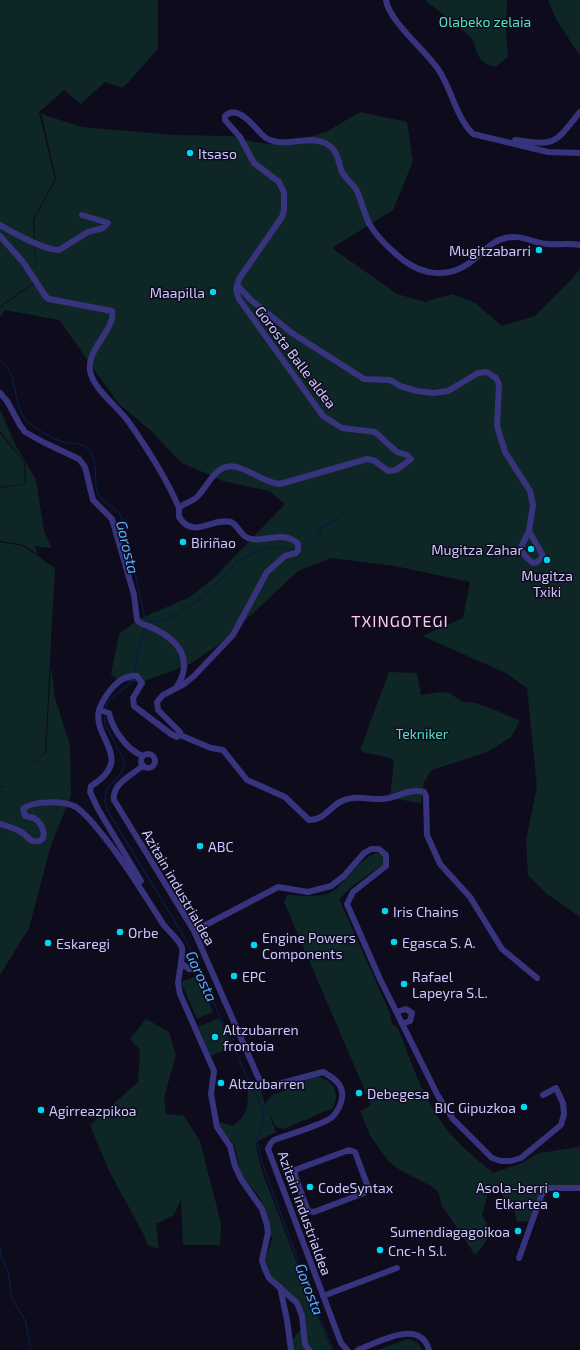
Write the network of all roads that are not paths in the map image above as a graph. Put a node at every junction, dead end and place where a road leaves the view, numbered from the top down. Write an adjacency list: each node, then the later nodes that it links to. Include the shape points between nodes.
1 (386, 0): 3 (street, via 396,20 439,70 469,129 480,136)
2 (580, 112): 3 (street, via 562,135 552,142 537,144)
3 (500, 140): 4 (street, via 548,152)
4 (580, 153)
5 (82, 215): 6 (street, via 108,223 59,250 43,246)
6 (0, 224)
7 (0, 236): 11 (street, via 23,262 49,299 112,310 110,323 91,358 91,374 98,388 134,430 162,473)
8 (580, 245): 9 (street, via 542,244 525,238 505,239 487,247 462,267 437,273 424,272 403,260 370,225 356,190 344,176 332,148 322,142 311,140 273,141 245,118 232,113 225,116 225,120 240,137 254,163 277,178 284,193 282,217)
9 (237, 285): 11 (street, Gorosta Balle aldea, via 237,294 243,306 259,324 323,416 342,428 375,432 397,452 411,459 396,470 388,472 375,461 367,459 280,484 269,482 238,467 228,467 213,476 196,498); 12 (street, Gorosta Balle aldea, via 251,300 292,333 364,379 390,380 400,386 434,393 448,391 478,373 487,372 496,378 499,384 497,426 505,452 530,491 533,505)
10 (0, 393): 13 (street, via 25,432 79,459 85,467 94,500 112,519 134,595 136,620 160,632 182,652 184,668)
11 (179, 508): 13 (street, via 179,517 189,527 196,528 228,521 234,523 244,536 252,539 289,538 299,547 296,553 285,556 267,572 234,635 194,676)
12 (529, 531): 12 (street, Gorosta Balle aldea, via 542,554 541,560 533,563 520,549)
13 (175, 689): 15 (street, via 160,698 157,706)
14 (103, 711): 15 (street, via 108,691 134,676 142,684 133,698 134,706 174,736); 16 (street, via 109,713 116,730 136,754); 19 (street, via 99,722 111,758 107,774 91,786 90,792 135,870)
15 (180, 735): 23 (street, via 211,748 223,750 247,780 285,797 309,820 322,817 340,802 348,799 382,799 414,789 424,792 428,842 440,864 473,902 502,949)
16 (143, 756): 17 (street); 17 (street, via 152,755 155,762 151,767)
17 (143, 765): 20 (street, Azitain industrialdea, via 116,787 114,800)
18 (0, 824): 19 (street, via 20,831 32,841 40,841 44,834 41,825 35,818 25,816 23,809 52,802 76,807 111,844)
19 (143, 890): 21 (street, via 163,924 182,948)
20 (194, 931): 24 (street, via 278,887 308,892 331,886 344,876 364,853 371,849 379,849 386,856 386,866 353,892 347,904); 32 (street, Azitain industrialdea, via 259,1079 267,1087 323,1072 342,1087 343,1098 338,1111 331,1118 274,1140 268,1149)
21 (181, 963): 22 (street, via 189,969); 31 (street, via 178,983 180,994 214,1071 211,1094 216,1127 230,1146 241,1179 262,1209 268,1233 262,1260 270,1278)
22 (196, 969)
23 (537, 978)
24 (396, 1012): 25 (street); 25 (street, via 406,1008 412,1013 410,1021)
25 (401, 1021): 26 (street, via 438,1096 453,1120 492,1158 511,1161 521,1158 560,1125 564,1114 563,1103 556,1088)
26 (543, 1096)
27 (580, 1188): 29 (street, via 549,1188 543,1191)
28 (301, 1192): 28 (street, Azitain industrialdea, via 308,1210 314,1212 364,1193 368,1187 355,1152 348,1150 295,1170)
29 (519, 1258)
30 (396, 1268): 32 (street, Azitain industrialdea)
31 (280, 1287): 33 (street); 34 (street, via 297,1303 302,1316 305,1344)
32 (323, 1296): 35 (street, Azitain industrialdea, via 341,1343)
33 (290, 1350)
34 (309, 1350)
35 (347, 1350)
36 (358, 1350): 37 (street, via 400,1334 410,1333 422,1338)
37 (429, 1350)

